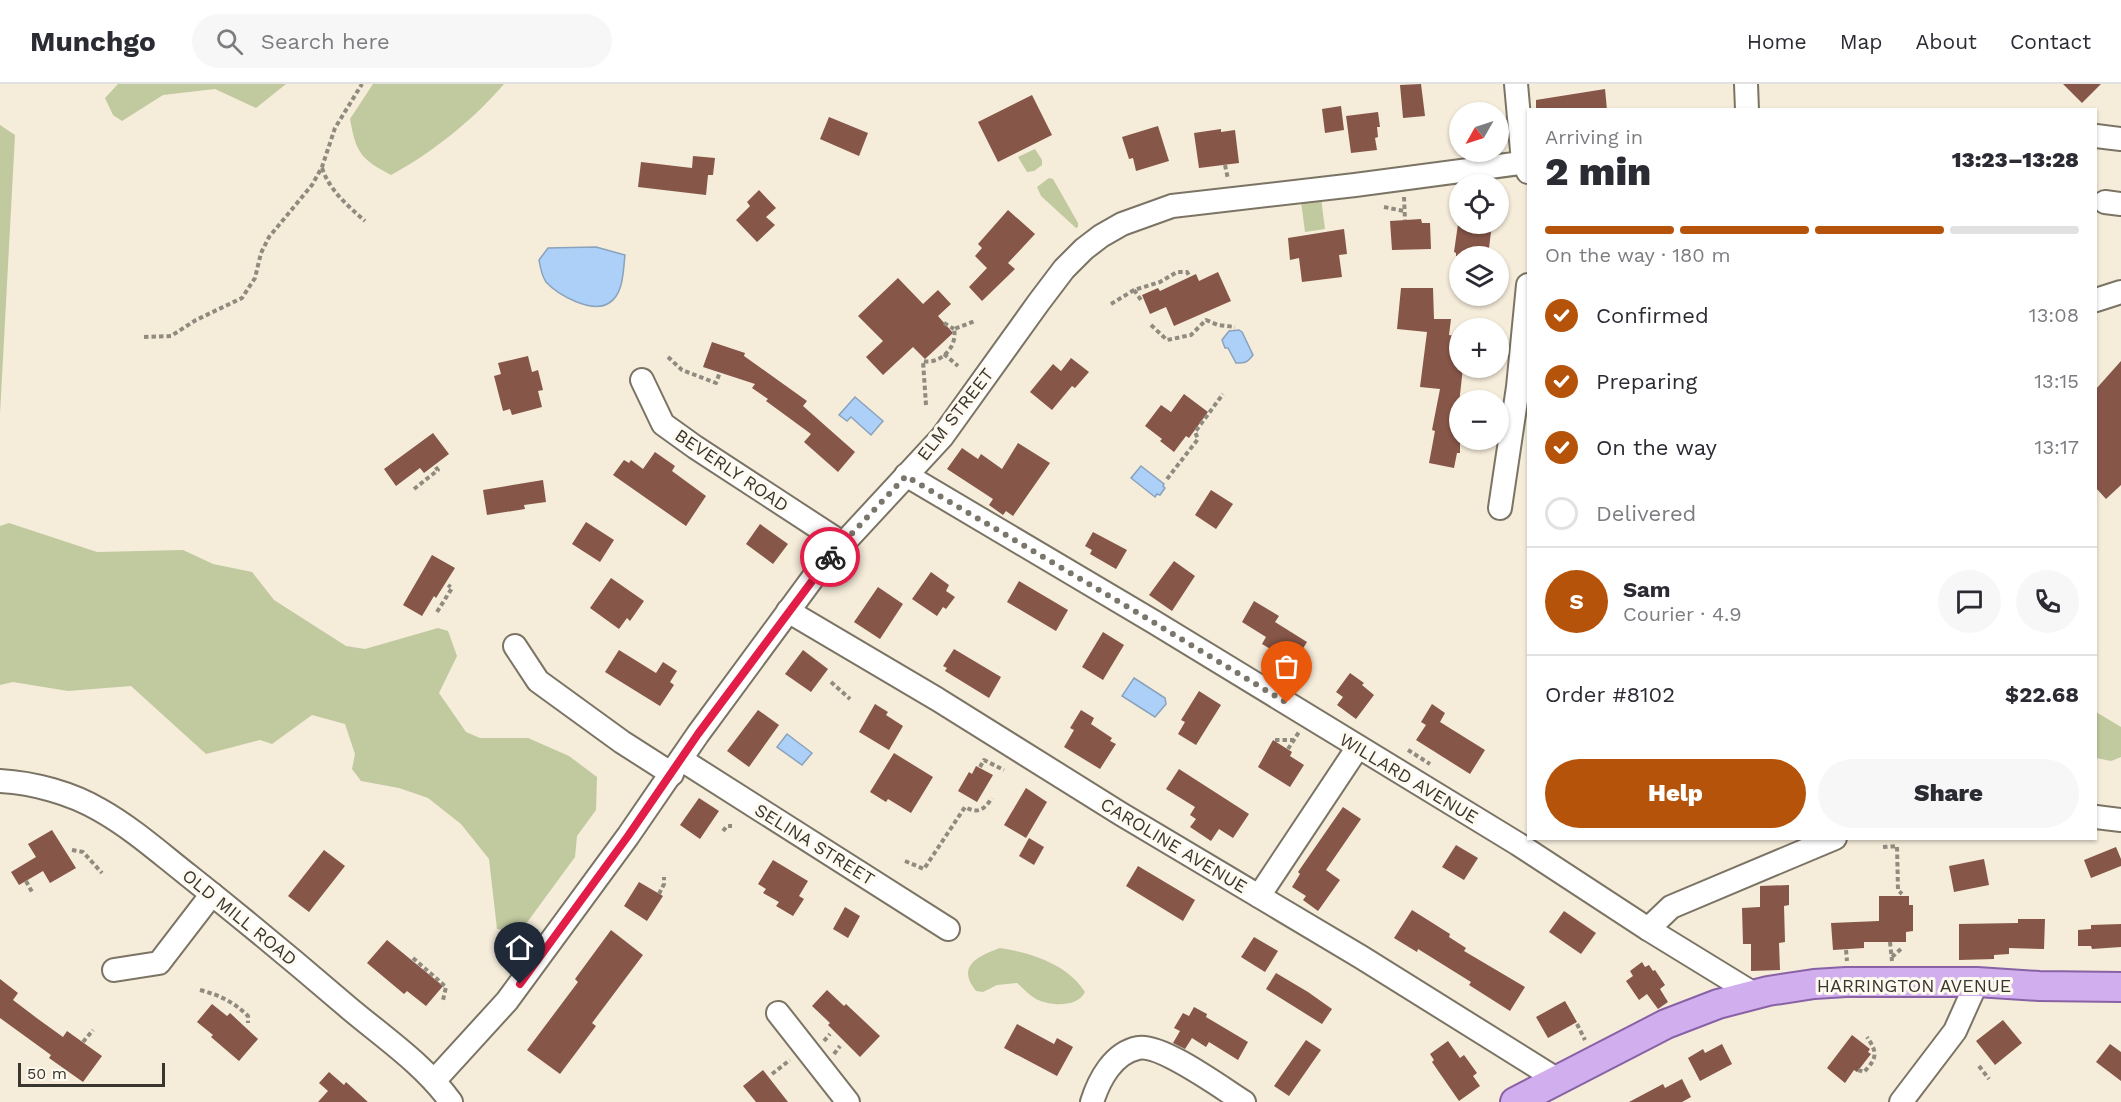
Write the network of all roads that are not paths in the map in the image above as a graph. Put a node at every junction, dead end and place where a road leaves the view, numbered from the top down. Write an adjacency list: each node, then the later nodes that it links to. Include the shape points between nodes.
1 (1516, 84): 6 (street)
2 (1746, 84): 3 (street)
3 (1747, 108)
4 (2097, 136): 5 (street)
5 (2121, 139)
6 (1527, 165): 11 (street, ELM STREET, via 1172,206 1122,224 1084,249 1064,269 947,430)
7 (2121, 292): 9 (street)
8 (1527, 295): 12 (street)
9 (2097, 300)
10 (642, 380): 13 (street, BEVERLY ROAD, via 663,424)
11 (906, 476): 13 (street, ELM STREET); 16 (street, WILLARD AVENUE)
12 (1500, 508)
13 (842, 543): 14 (street, ELM STREET)
14 (788, 611): 17 (street, ELM STREET); 23 (street, CAROLINE AVENUE)
15 (515, 646): 17 (street, SELINA STREET, via 538,681 622,742)
16 (1358, 747): 23 (street); 25 (street, WILLARD AVENUE)
17 (677, 767): 24 (street, SELINA STREET); 32 (street, ELM STREET, via 507,1000)
18 (0, 781): 22 (street, OLD MILL ROAD, via 55,791 99,809)
19 (2097, 817): 20 (street)
20 (2121, 820)
21 (1830, 840): 25 (street, via 1671,908)
22 (212, 894): 26 (street, via 159,963); 32 (street, OLD MILL ROAD)
23 (1259, 896): 31 (street, CAROLINE AVENUE)
24 (948, 929)
25 (1648, 929): 29 (street, WILLARD AVENUE)
26 (114, 970)
27 (1977, 982): 28 (main road, HARRINGTON AVENUE); 29 (main road, HARRINGTON AVENUE, via 1814,984); 38 (street, via 1955,1031)
28 (2121, 987)
29 (1754, 994): 31 (main road, HARRINGTON AVENUE, via 1666,1024)
30 (778, 1012): 34 (street)
31 (1558, 1080): 37 (main road, HARRINGTON AVENUE)
32 (434, 1081): 33 (street, OLD MILL ROAD)
33 (451, 1102)
34 (848, 1102)
35 (1092, 1102): 36 (street, via 1105,1073 1140,1047 1175,1058)
36 (1244, 1102)
37 (1515, 1102)
38 (1901, 1102)

